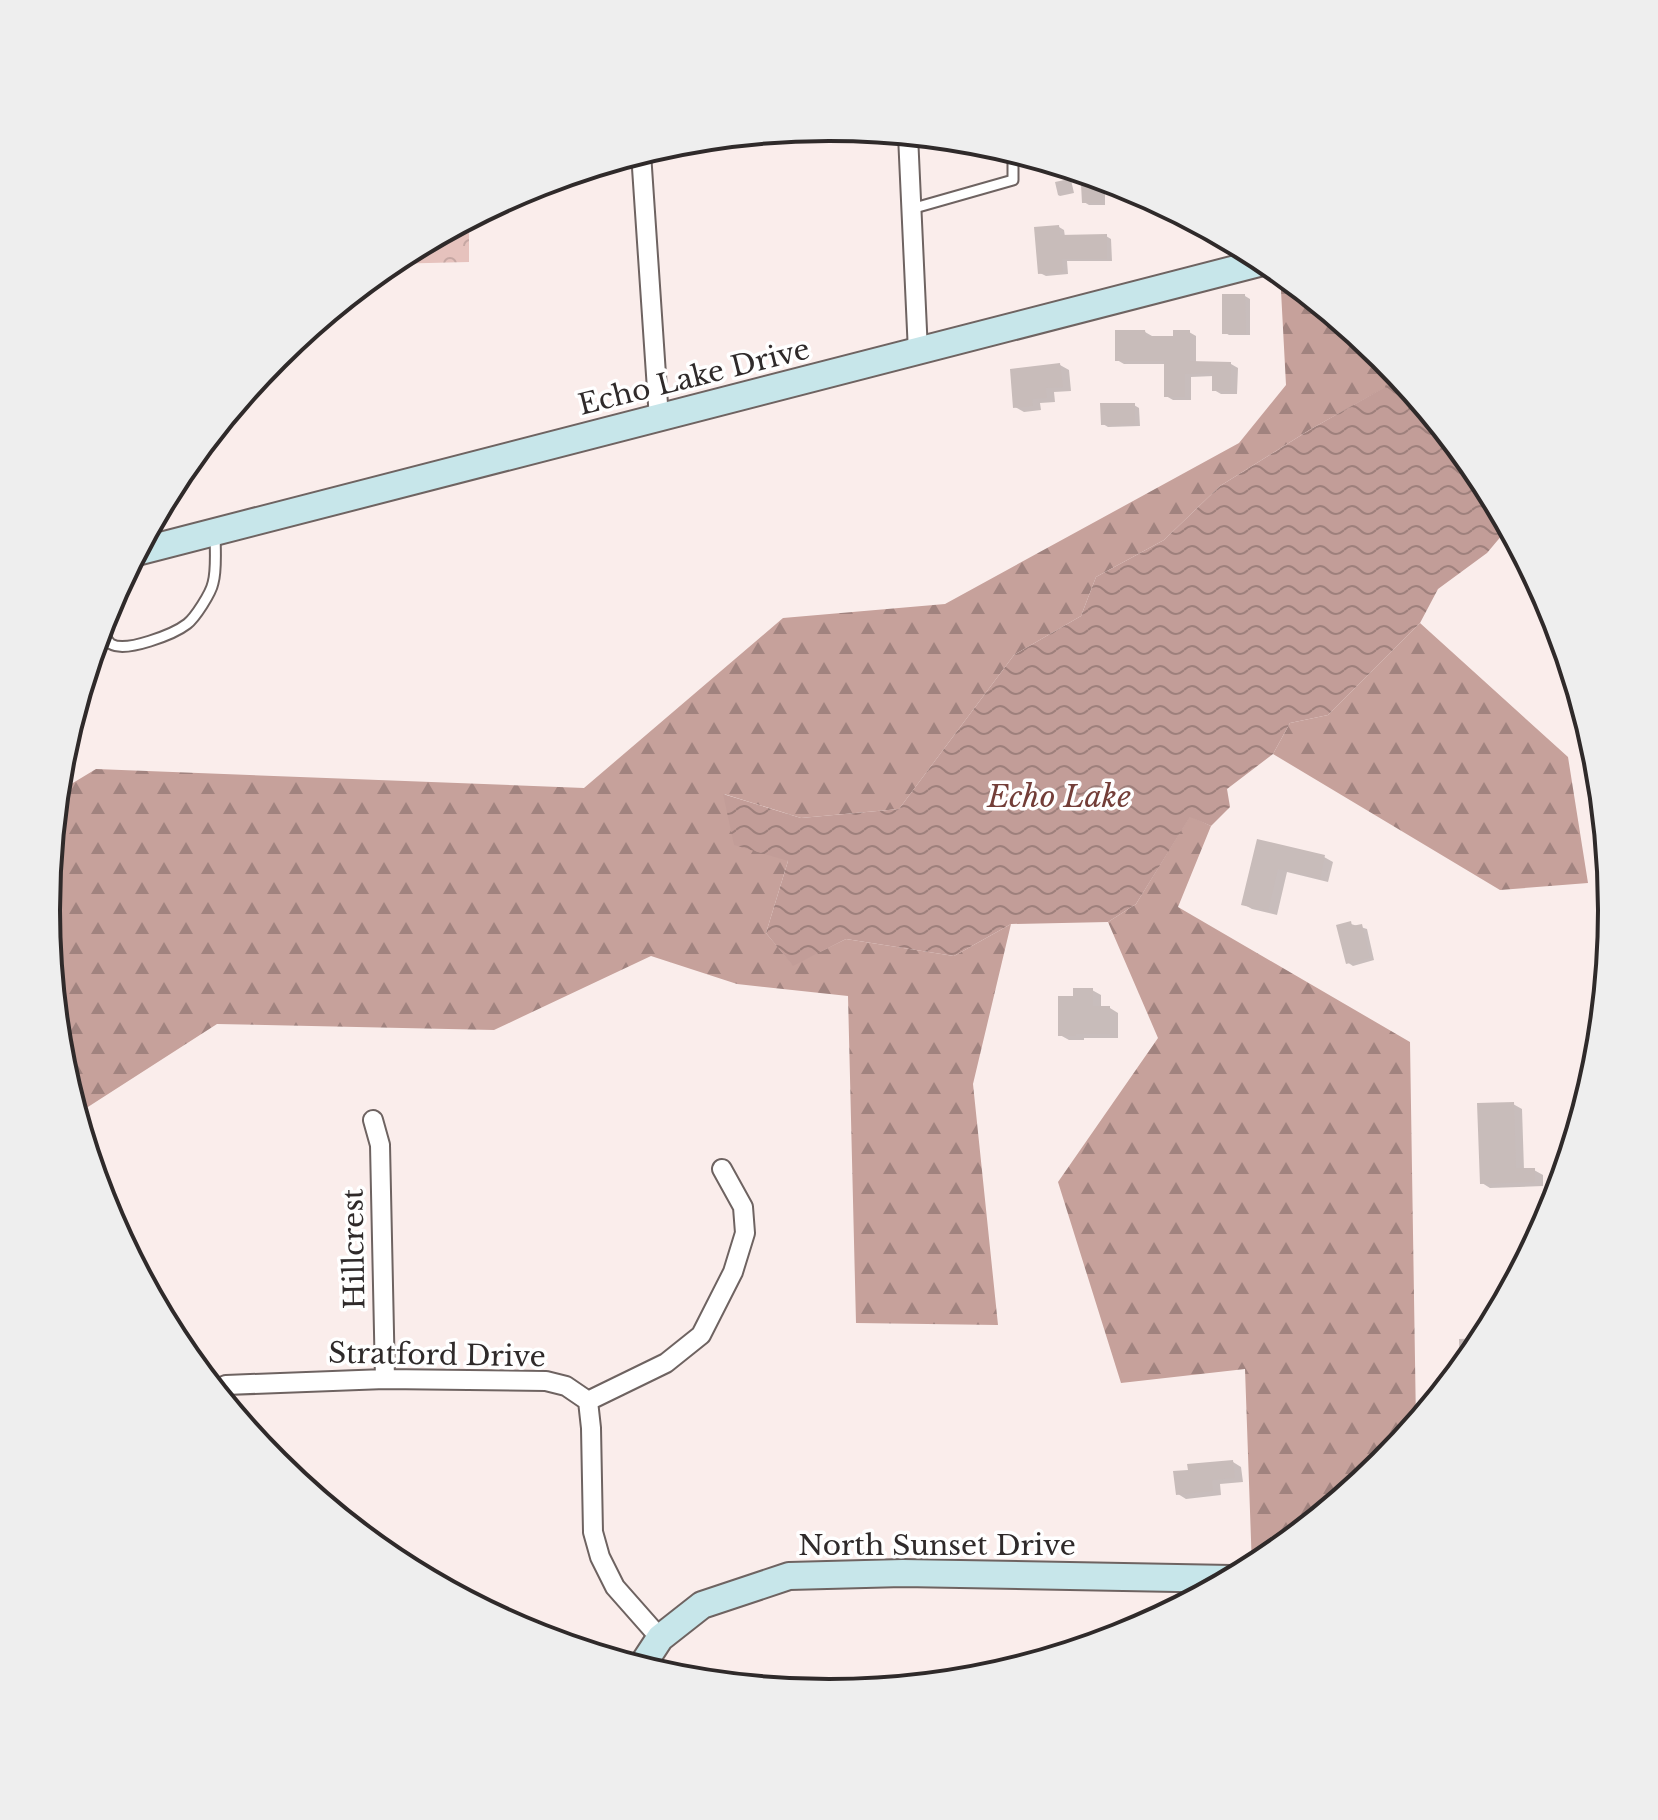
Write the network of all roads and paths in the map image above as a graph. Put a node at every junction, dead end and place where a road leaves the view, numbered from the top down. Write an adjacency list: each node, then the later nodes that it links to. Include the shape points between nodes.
1 (908, 146): 4 (street)
2 (642, 164): 7 (street)
3 (1013, 164): 4 (lane, via 1013,180)
4 (911, 209): 6 (street)
5 (1248, 266): 6 (street, Echo Lake Drive)
6 (918, 352): 7 (street, Echo Lake Drive)
7 (659, 419): 8 (street, Echo Lake Drive)
8 (215, 532): 9 (street, Echo Lake Drive); 10 (lane, via 213,583 187,624 143,644 121,647)
9 (150, 549)
10 (109, 642)
11 (373, 1120): 13 (street, Hillcrest, via 380,1145)
12 (722, 1169): 15 (street, via 743,1207 745,1233 733,1272 701,1335 666,1363)
13 (385, 1379): 14 (street, Stratford Drive); 15 (street, Stratford Drive, via 546,1381 566,1386)
14 (225, 1385)
15 (588, 1401): 17 (street, via 593,1532 600,1557 615,1587)
16 (1208, 1579): 17 (street, North Sunset Drive, via 789,1576 702,1605)
17 (660, 1638): 18 (street, North Sunset Drive)
18 (648, 1657)

